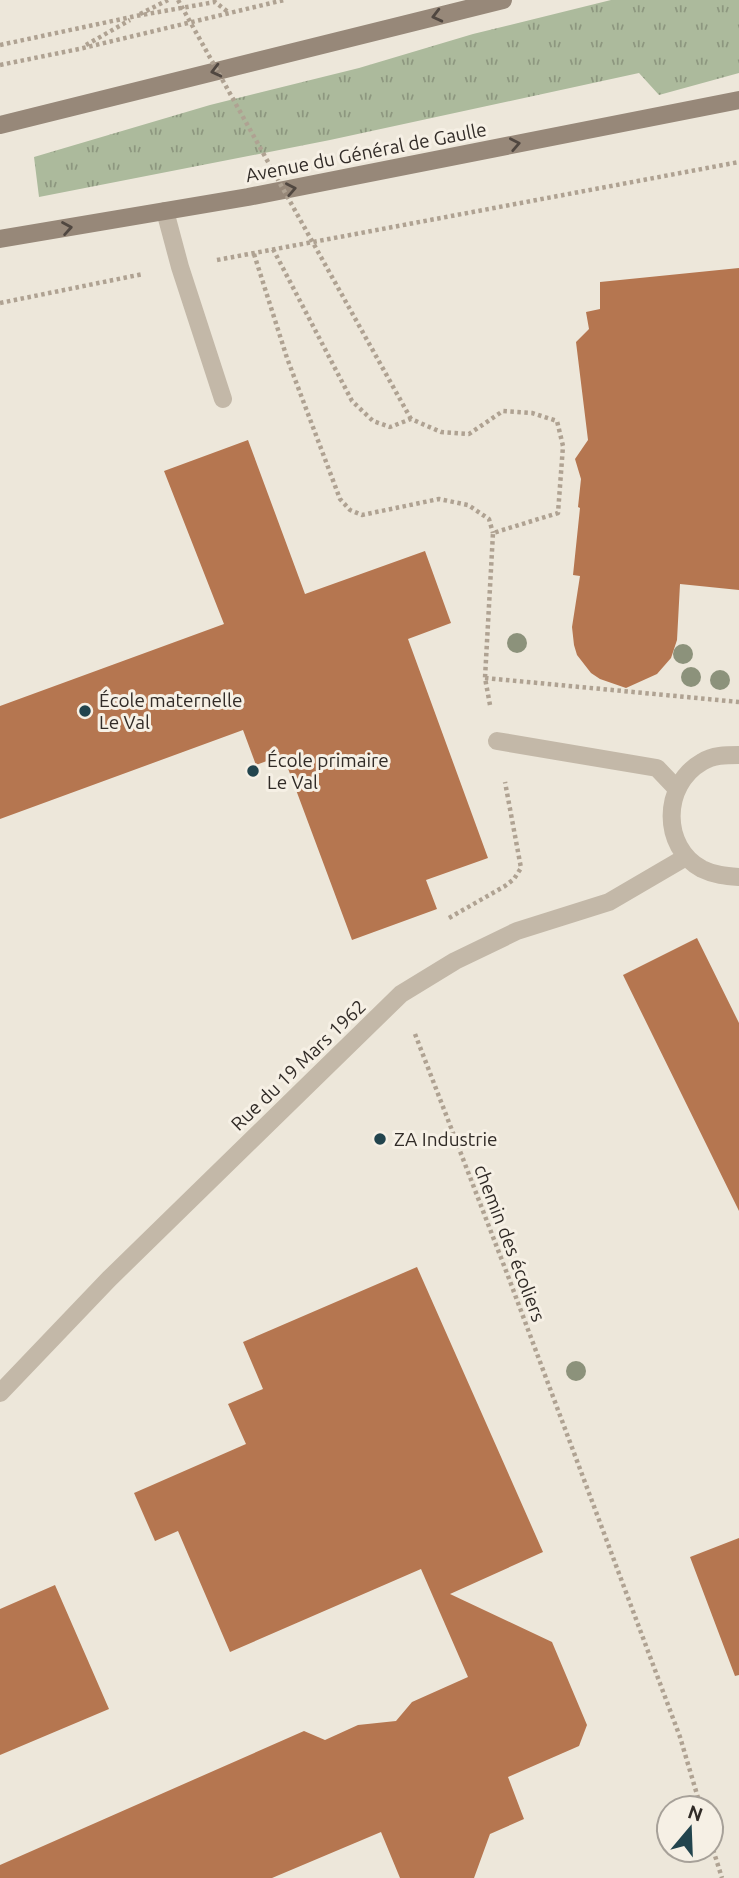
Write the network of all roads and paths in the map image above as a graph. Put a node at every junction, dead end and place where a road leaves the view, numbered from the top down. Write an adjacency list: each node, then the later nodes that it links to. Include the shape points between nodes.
1 (168, 0): 6 (path)
2 (178, 0): 20 (path, bridge)
3 (284, 0): 5 (path)
4 (503, 0): 11 (main road, one-way to 11)
5 (228, 12): 6 (path, via 215,2); 8 (path)
6 (136, 16): 7 (path); 8 (path)
7 (0, 45)
8 (79, 49): 9 (path)
9 (0, 65)
10 (739, 100): 13 (main road, Avenue du Général de Gaulle, one-way to 10)
11 (0, 125)
12 (739, 162): 15 (path)
13 (165, 211): 14 (main road, Avenue du Général de Gaulle, one-way to 13); 17 (street)
14 (0, 239)
15 (273, 249): 16 (path); 20 (path, via 352,401 373,421 390,427)
16 (254, 254): 17 (path); 21 (path, via 340,499 362,515 439,499 468,505 489,519)
17 (180, 267): 18 (path); 19 (street)
18 (0, 303)
19 (223, 399)
20 (411, 419): 21 (path, via 441,432 469,434 503,411 557,421 563,446 558,513)
21 (493, 533): 22 (path, via 485,678)
22 (739, 702)
23 (497, 741): 25 (street, via 657,768); 28 (path, via 521,868 505,886)
24 (739, 755): 25 (street, via 703,762)
25 (677, 789): 26 (street, via 671,825)
26 (686, 857): 27 (street, via 719,876); 29 (street, Rue du 19 Mars 1962, via 609,902 517,931)
27 (739, 877)
28 (438, 924)
29 (401, 993): 30 (street, Rue du 19 Mars 1962); 31 (path, chemin des écoliers, via 675,1724)
30 (0, 1392)
31 (697, 1794)

